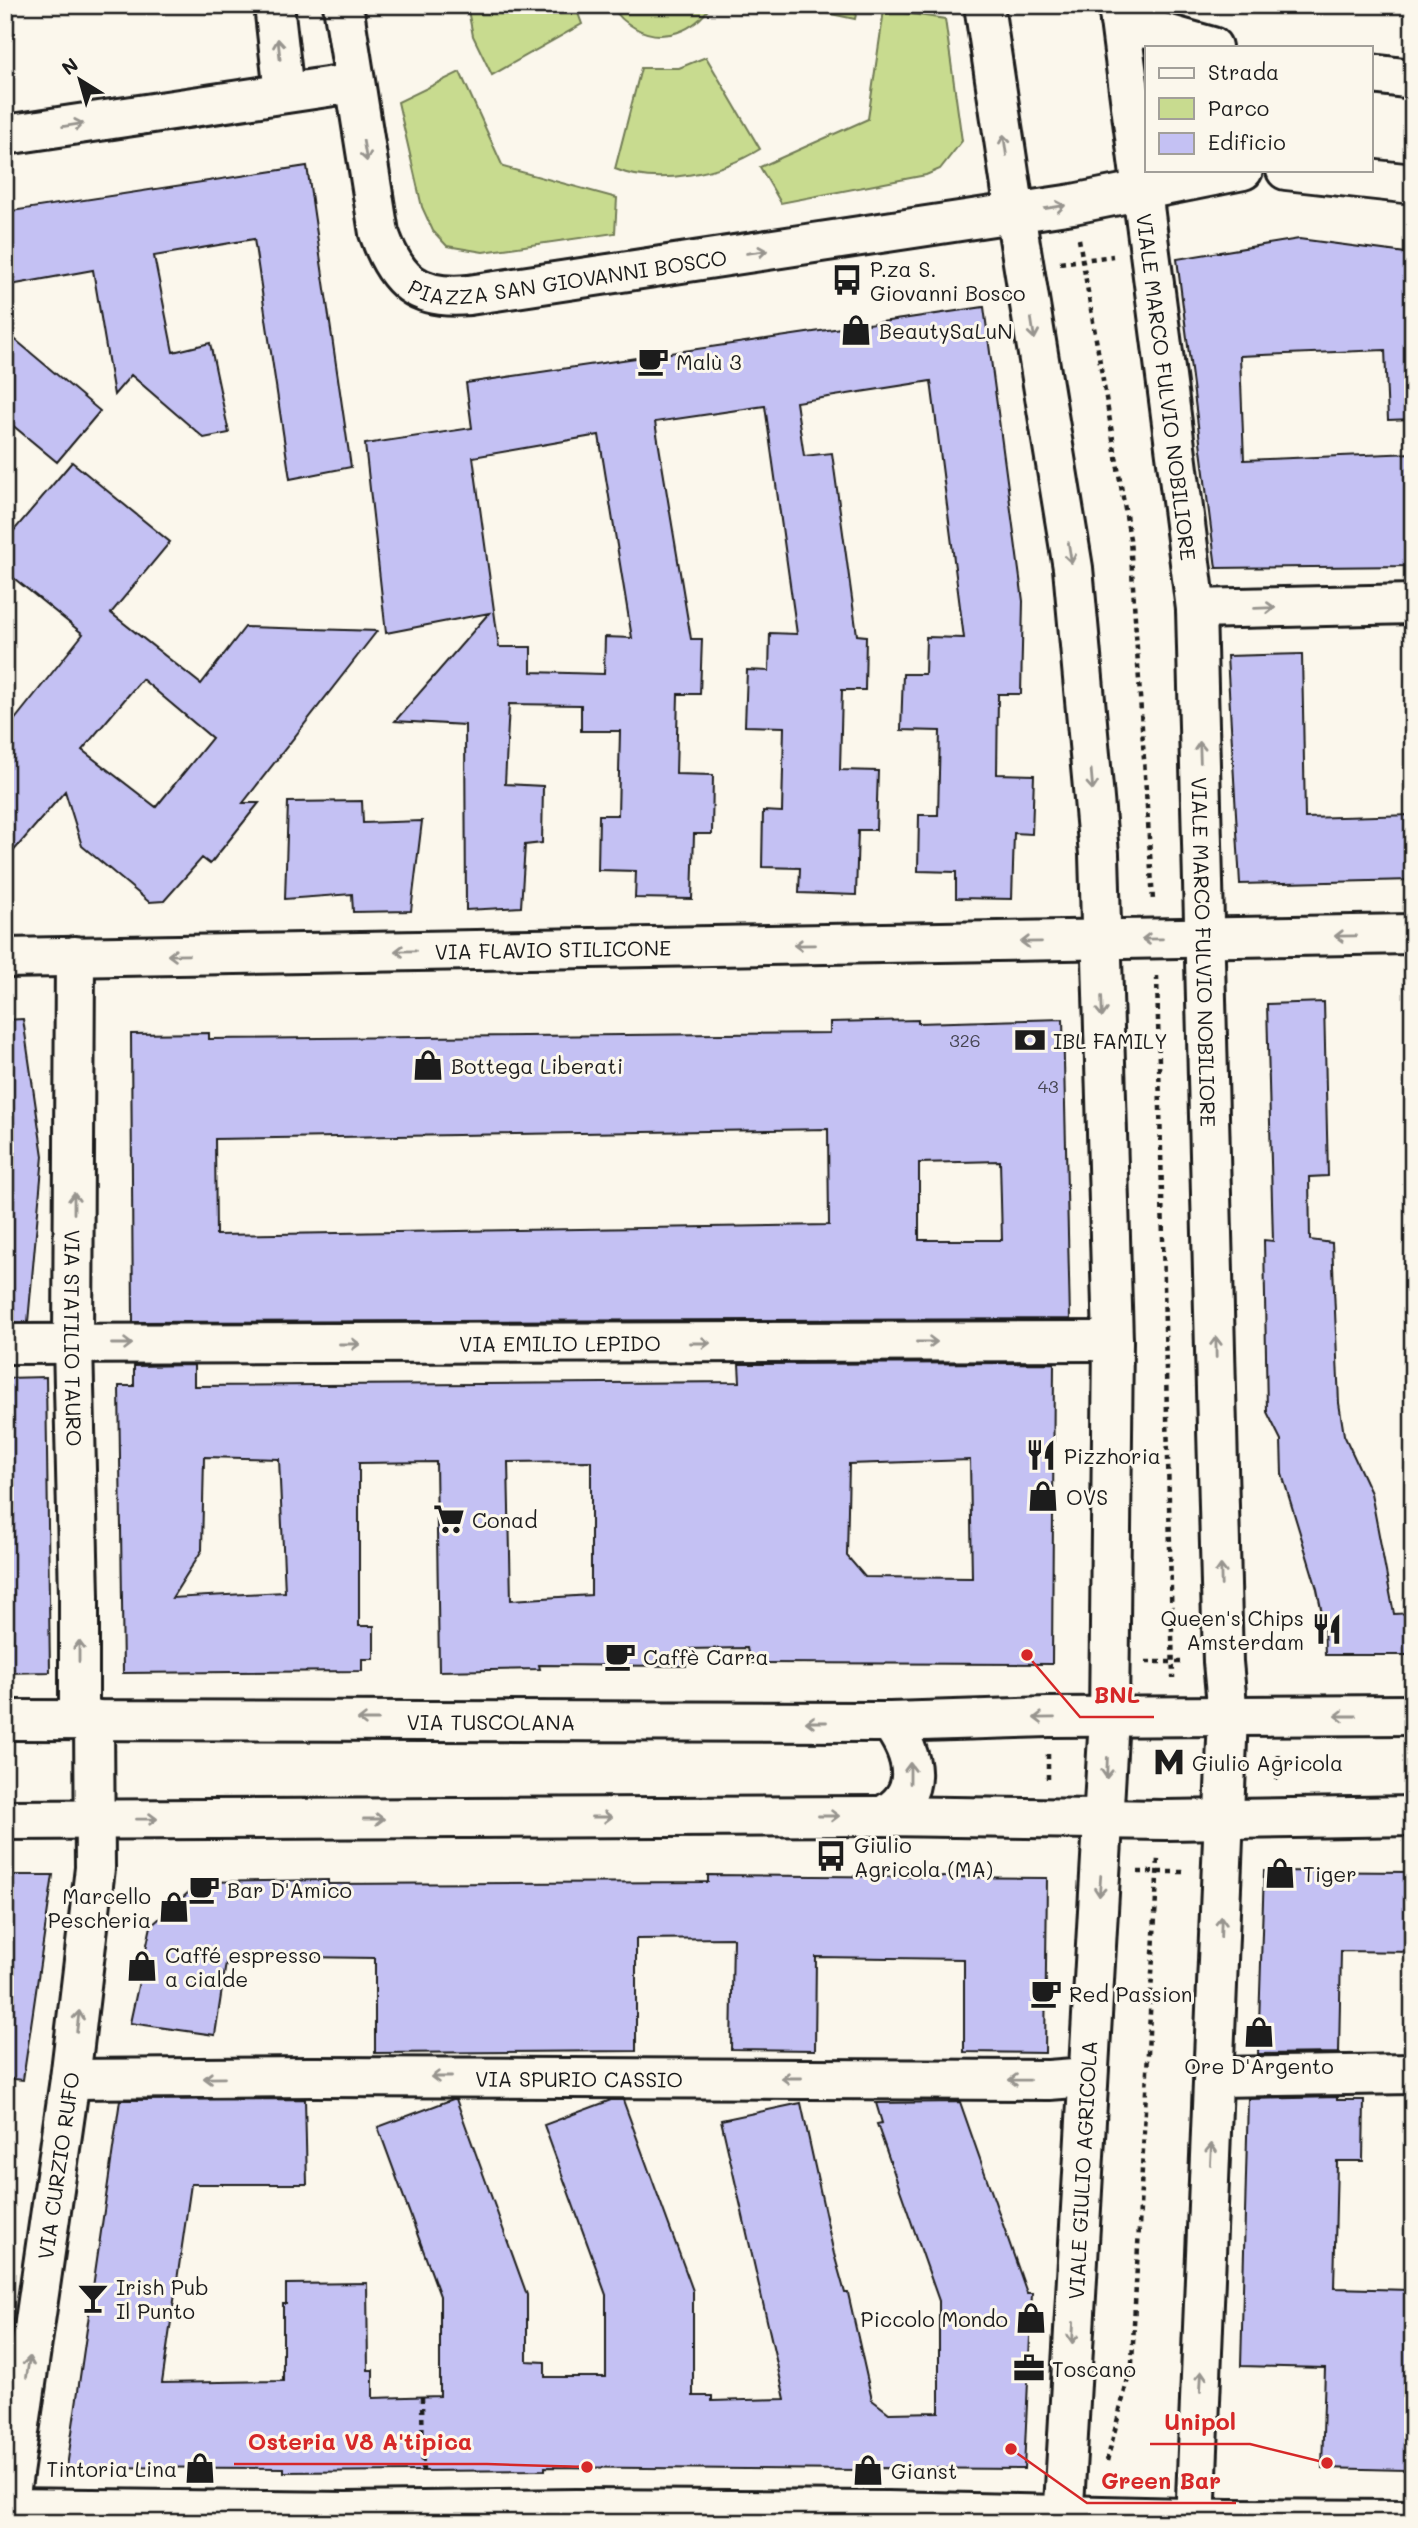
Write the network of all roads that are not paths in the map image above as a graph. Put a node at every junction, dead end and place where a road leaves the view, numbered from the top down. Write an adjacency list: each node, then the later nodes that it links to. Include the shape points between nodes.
1 (274, 5): 9 (street, one-way to 1)
2 (343, 5): 8 (street, PIAZZA SAN GIOVANNI BOSCO)
3 (984, 5): 15 (street, one-way to 3)
4 (1119, 13): 5 (street); 14 (street)
5 (1209, 46)
6 (1372, 74): 7 (street)
7 (1413, 79)
8 (354, 83): 9 (street); 15 (street, PIAZZA SAN GIOVANNI BOSCO, one-way to 15, via 384,247 405,281 443,296)
9 (284, 93): 10 (street, one-way to 9)
10 (5, 135)
11 (1233, 172): 14 (street, PIAZZA SAN GIOVANNI BOSCO)
12 (1304, 172): 13 (street)
13 (1413, 184)
14 (1142, 191): 15 (street, PIAZZA SAN GIOVANNI BOSCO, one-way to 14); 17 (street, VIALE MARCO FULVIO NOBILIORE)
15 (1015, 213): 20 (street, one-way to 20, via 1073,568 1099,854)
16 (1413, 604): 17 (street, one-way to 16)
17 (1196, 609): 19 (street, VIALE MARCO FULVIO NOBILIORE, one-way to 17)
18 (1413, 934): 19 (street, VIA FLAVIO STILICONE, one-way to 19)
19 (1205, 938): 20 (street, VIA FLAVIO STILICONE, one-way to 20); 27 (street, VIALE MARCO FULVIO NOBILIORE, one-way to 19)
20 (1100, 940): 21 (street, VIA FLAVIO STILICONE, one-way to 21); 23 (street, one-way to 23)
21 (75, 957): 22 (street, VIA FLAVIO STILICONE); 25 (street, VIA STATILIO TAURO, one-way to 21)
22 (5, 958)
23 (1113, 1341): 25 (street, VIA EMILIO LEPIDO, one-way to 23); 28 (street)
24 (5, 1344): 25 (street, VIA EMILIO LEPIDO)
25 (73, 1344): 29 (street, VIA STATILIO TAURO, one-way to 25)
26 (1413, 1715): 27 (street, VIA TUSCOLANA, one-way to 27)
27 (1228, 1716): 28 (street, VIA TUSCOLANA); 35 (street)
28 (1109, 1718): 31 (street, VIA TUSCOLANA, one-way to 31); 34 (street, one-way to 34)
29 (87, 1719): 30 (street, VIA TUSCOLANA); 31 (street, VIA TUSCOLANA, one-way to 29); 37 (street)
30 (5, 1720)
31 (890, 1722): 33 (street, one-way to 31, via 904,1800 911,1777 906,1749)
32 (1413, 1815): 35 (street)
33 (882, 1816): 34 (street); 37 (street, one-way to 33)
34 (1104, 1818): 35 (street); 39 (street, VIALE GIULIO AGRICOLA, one-way to 39)
35 (1226, 1819): 40 (street, one-way to 35)
36 (5, 1820): 37 (street)
37 (94, 1820): 41 (street, VIA CURZIO RUFO, one-way to 37, via 95,1868)
38 (1413, 2074): 40 (street)
39 (1087, 2077): 41 (street, VIA SPURIO CASSIO, one-way to 41); 44 (street, VIALE GIULIO AGRICOLA, one-way to 44)
40 (1214, 2077): 45 (street, one-way to 40)
41 (70, 2079): 42 (street, VIA CURZIO RUFO, one-way to 41)
42 (7, 2508): 43 (street)
43 (576, 2516): 44 (street)
44 (1063, 2518): 45 (street, via 1102,2514)
45 (1195, 2520): 46 (street)
46 (1413, 2520)

